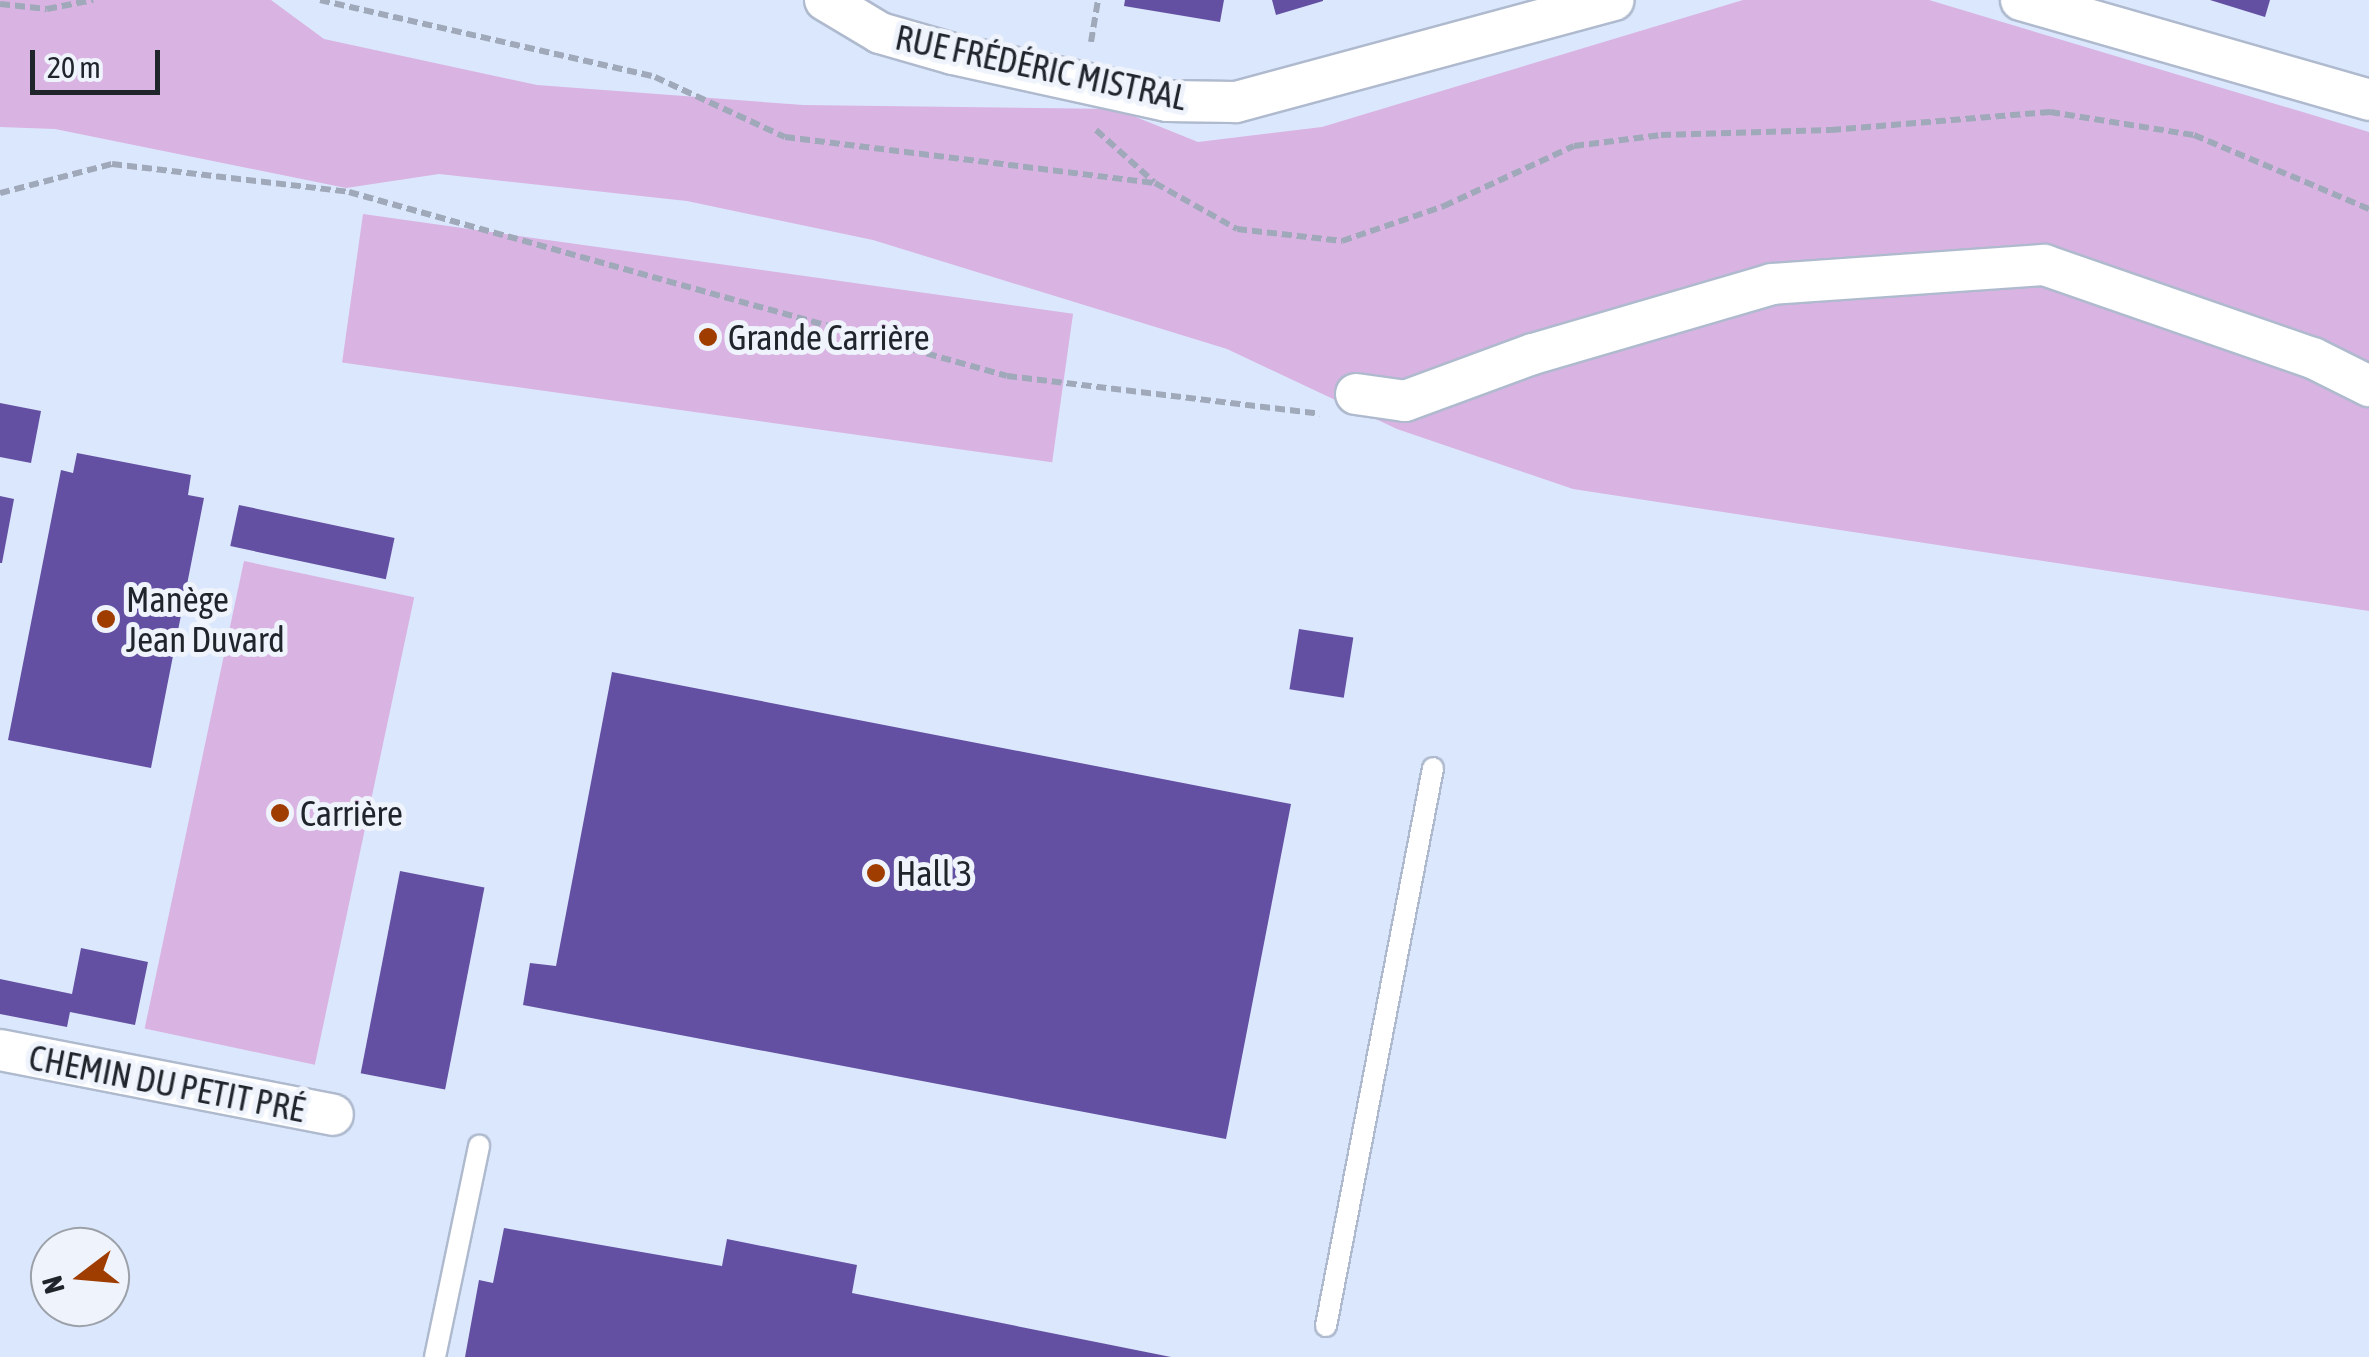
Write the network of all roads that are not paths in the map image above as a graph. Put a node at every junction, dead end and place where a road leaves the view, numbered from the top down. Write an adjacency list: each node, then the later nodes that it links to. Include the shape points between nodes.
1 (825, 0): 2 (street, RUE FRÉDÉRIC MISTRAL, via 880,33 953,54 1168,101 1236,102)
2 (1613, 0)
3 (2021, 0): 4 (street)
4 (2369, 100)
5 (2369, 386): 6 (street, via 2313,358 2044,265 1772,284 1533,354 1405,402)
6 (1356, 394)
7 (1432, 768): 11 (lane)
8 (0, 1050): 9 (street, CHEMIN DU PETIT PRÉ)
9 (333, 1115)
10 (480, 1146): 12 (lane)
11 (1326, 1326)
12 (435, 1357)

